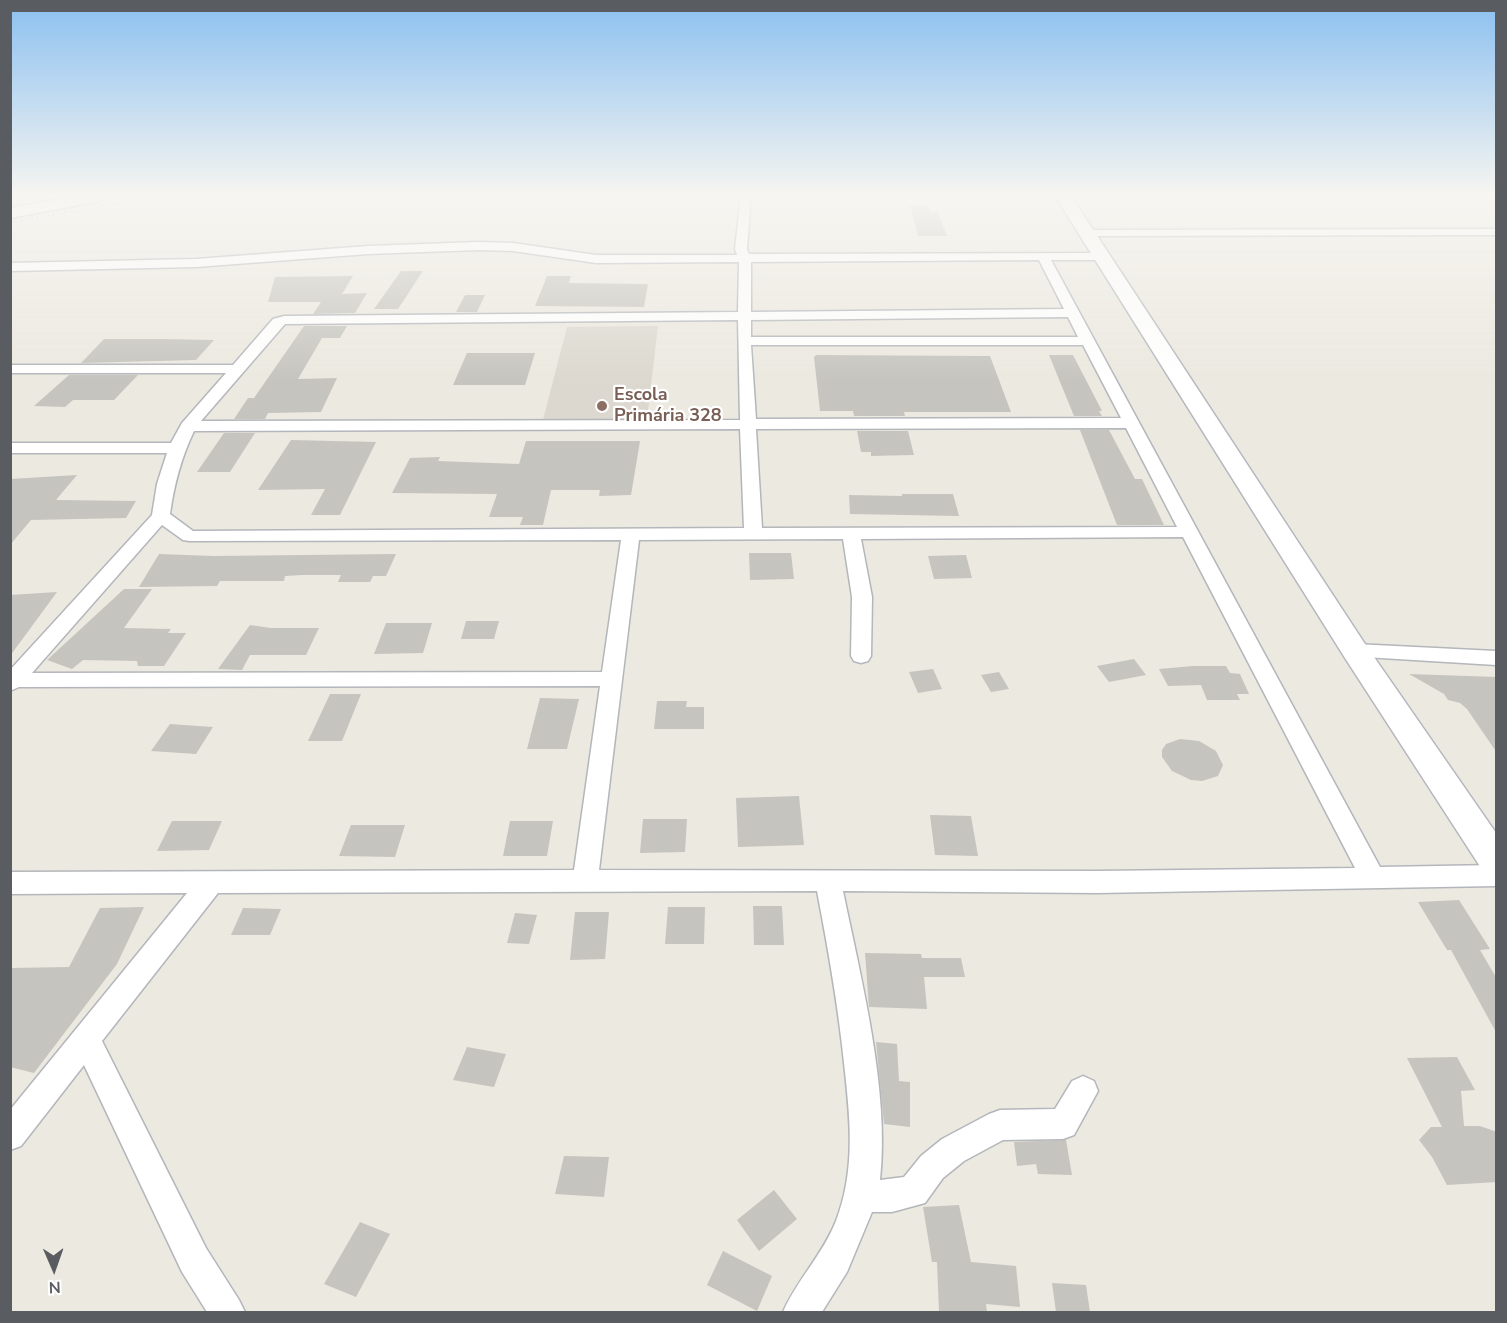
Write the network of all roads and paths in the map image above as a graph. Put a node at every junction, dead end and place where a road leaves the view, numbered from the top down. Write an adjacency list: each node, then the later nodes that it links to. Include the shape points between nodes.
1 (1043, 257): 8 (street)
2 (266, 258): 7 (street)
3 (585, 258): 4 (street)
4 (745, 258): 5 (street); 9 (street)
5 (822, 258)
6 (1104, 258): 24 (main road)
7 (10, 267)
8 (1073, 313): 9 (street); 11 (street)
9 (745, 316): 10 (street); 13 (street, via 284,320 278,322)
10 (744, 341): 11 (street); 15 (street)
11 (1087, 341): 14 (street)
12 (10, 369): 13 (street)
13 (239, 369): 16 (street)
14 (1131, 423): 15 (street); 20 (street)
15 (749, 424): 16 (street); 23 (street)
16 (188, 426): 18 (street)
17 (10, 448): 18 (street)
18 (177, 448): 19 (street)
19 (161, 516): 22 (street, via 189,536); 28 (street)
20 (1189, 531): 21 (street); 31 (street)
21 (851, 532): 23 (street); 25 (street, via 861,597)
22 (631, 533): 23 (street); 27 (street)
23 (753, 534)
24 (1354, 651): 26 (street); 29 (main road)
25 (861, 656)
26 (1497, 658)
27 (612, 679): 28 (street); 32 (street)
28 (12, 682)
29 (1497, 861)
30 (1497, 876): 31 (street)
31 (1373, 878): 33 (street)
32 (585, 880): 33 (street); 34 (street)
33 (828, 880): 39 (street, via 853,1012 865,1110 866,1160)
34 (211, 882): 35 (street); 36 (street)
35 (10, 883)
36 (87, 1041): 38 (street); 40 (street, via 179,1231)
37 (1083, 1090): 39 (street, via 1063,1124 1000,1125 953,1150 932,1167 913,1191 877,1197)
38 (10, 1135)
39 (861, 1192): 41 (street, via 844,1244)
40 (227, 1312)
41 (801, 1312)

